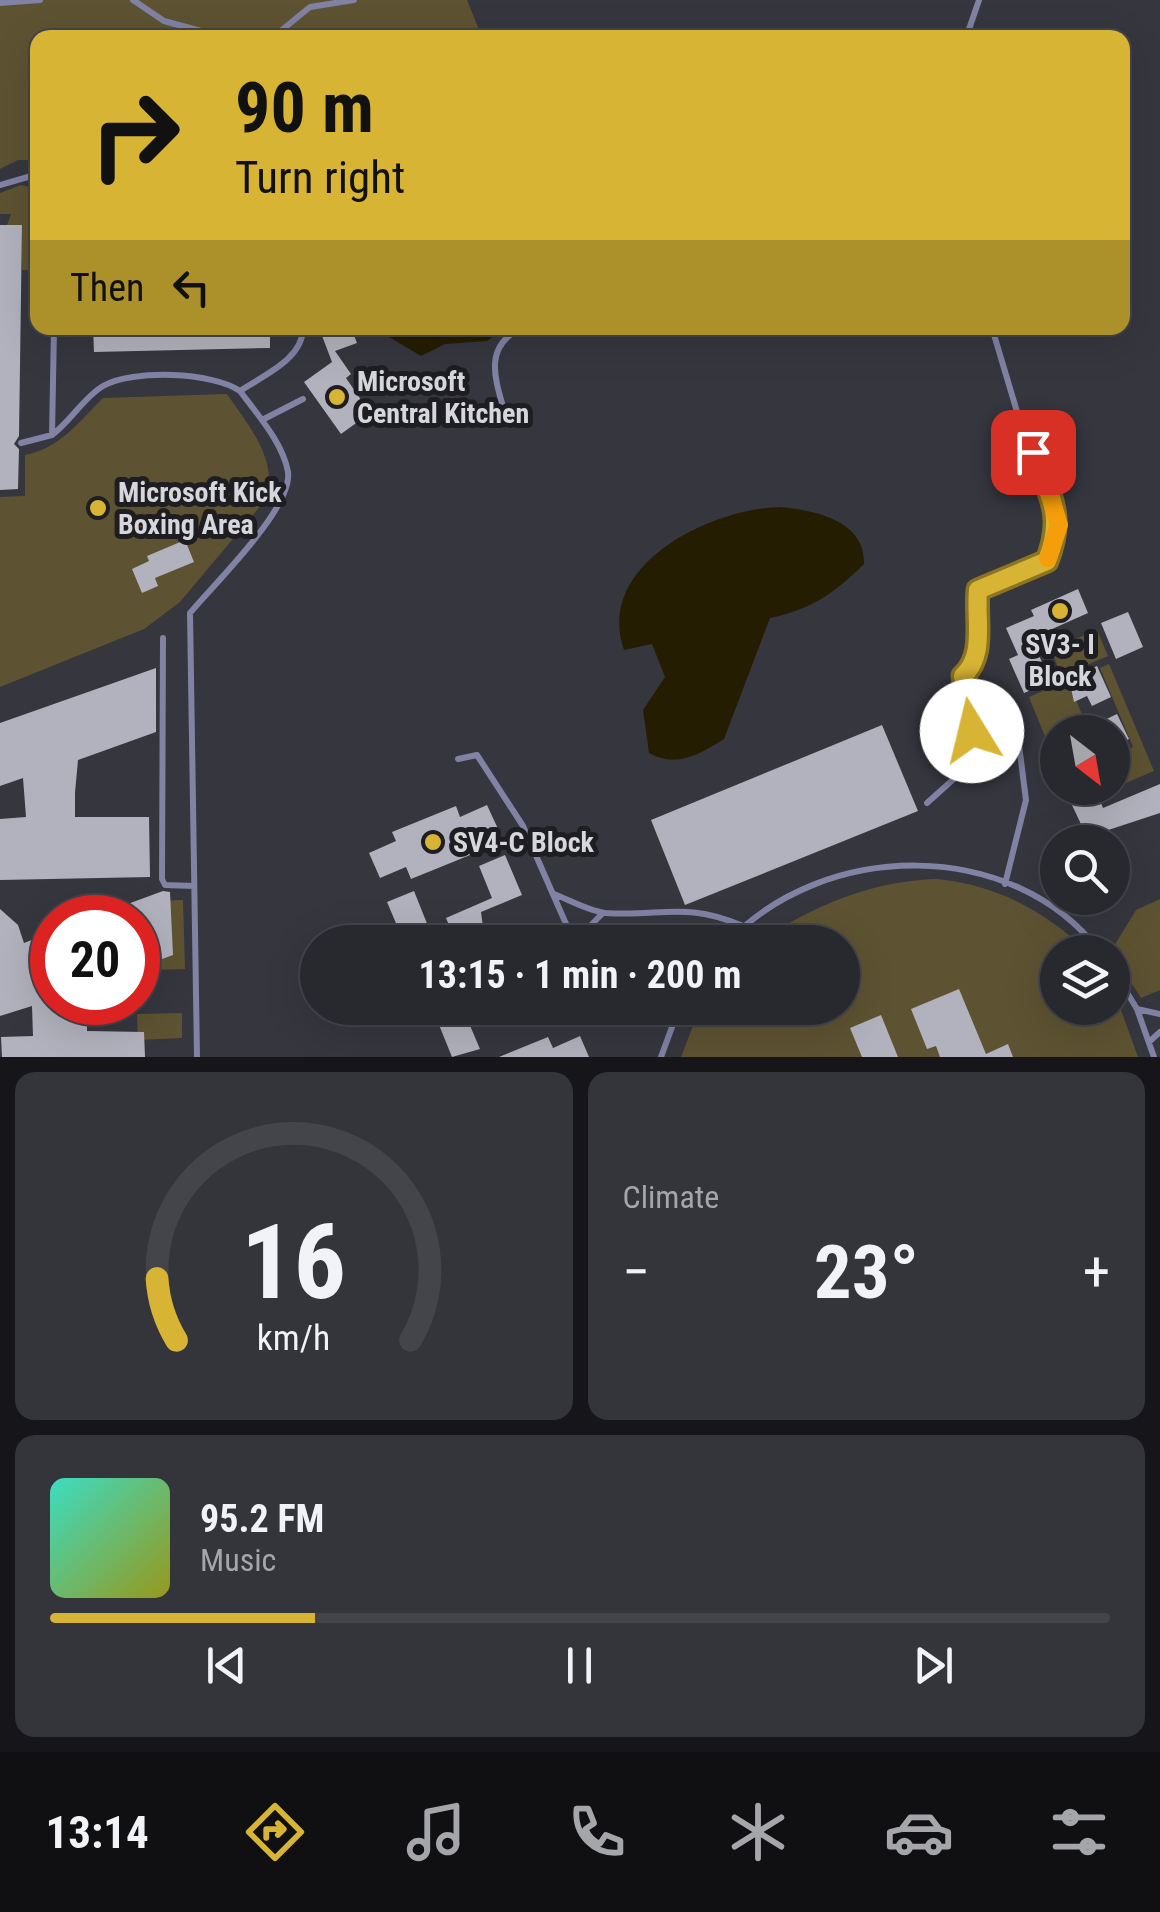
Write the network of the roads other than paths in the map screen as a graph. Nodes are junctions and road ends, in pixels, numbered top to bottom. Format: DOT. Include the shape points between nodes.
graph roads {
  1 [pos="40,0"];
  2 [pos="133,0"];
  3 [pos="354,0"];
  4 [pos="979,0"];
  5 [pos="0,3"];
  6 [pos="182,27"];
  7 [pos="195,30"];
  8 [pos="282,30"];
  9 [pos="969,30"];
  10 [pos="30,176"];
  11 [pos="0,185"];
  12 [pos="54,335"];
  13 [pos="302,335"];
  14 [pos="507,335"];
  15 [pos="994,335"];
  16 [pos="240,391"];
  17 [pos="303,399"];
  18 [pos="262,420"];
  19 [pos="508,425"];
  20 [pos="52,435"];
  21 [pos="21,443"];
  22 [pos="163,638"];
  23 [pos="1004,743"];
  24 [pos="1019,745"];
  25 [pos="458,759"];
  26 [pos="976,759"];
  27 [pos="927,803"];
  28 [pos="1005,884"];
  29 [pos="194,886"];
  30 [pos="552,894"];
  31 [pos="603,913"];
  32 [pos="566,925"];
  33 [pos="591,925"];
  34 [pos="741,925"];
  35 [pos="744,925"];
  36 [pos="1087,935"];
  37 [pos="1130,998"];
  38 [pos="1137,1009"];
  39 [pos="1160,1014"];
  40 [pos="672,1025"];
  41 [pos="1160,1032"];
  42 [pos="1149,1042"];
  43 [pos="198,1057"];
  44 [pos="660,1057"];
  45 [pos="1154,1057"];
  1 -- 5 [label="lane"];
  2 -- 6 [label="lane"];
  3 -- 8 [label="lane" via="310,7"];
  4 -- 9 [label="lane"];
  6 -- 7 [label="lane"];
  10 -- 11 [label="lane"];
  12 -- 20 [label="lane"];
  13 -- 16 [label="lane" via="295,352"];
  14 -- 19 [label="lane" via="494,350"];
  15 -- 26 [label="lane" via="1059,525 1047,561 978,590 979,649 976,664 963,676"];
  16 -- 18 [label="lane"];
  16 -- 20 [label="lane" via="210,376 117,380"];
  17 -- 18 [label="lane"];
  18 -- 29 [label="lane" via="288,473 282,503 190,613"];
  20 -- 21 [label="lane"];
  22 -- 29 [label="lane" via="162,879 165,885"];
  23 -- 24 [label="lane"];
  23 -- 24 [label="lane" via="1012,729 1021,736"];
  23 -- 26 [label="lane"];
  24 -- 28 [label="lane" via="1026,800"];
  25 -- 30 [label="lane" via="477,755 523,826"];
  26 -- 27 [label="lane"];
  28 -- 35 [label="lane" via="932,866 889,865 820,882"];
  28 -- 36 [label="lane" via="1037,897"];
  29 -- 43 [label="lane"];
  30 -- 31 [label="lane"];
  30 -- 32 [label="lane"];
  31 -- 33 [label="lane"];
  31 -- 34 [label="lane" via="685,909"];
  37 -- 38 [label="lane"];
  38 -- 39 [label="lane"];
  38 -- 42 [label="lane"];
  40 -- 44 [label="lane"];
  41 -- 42 [label="lane"];
  42 -- 45 [label="lane"];
}
